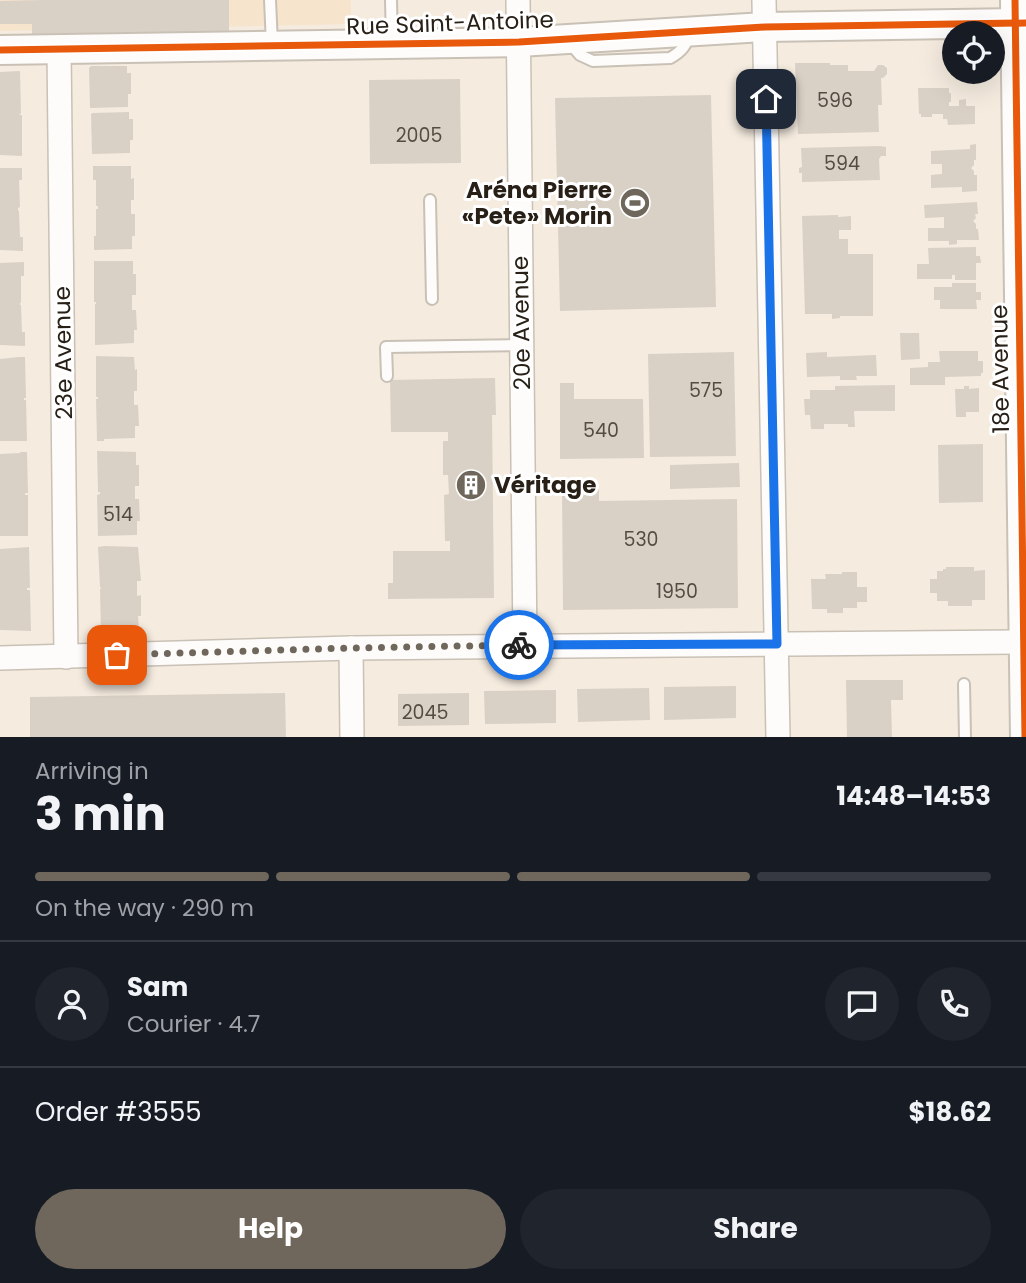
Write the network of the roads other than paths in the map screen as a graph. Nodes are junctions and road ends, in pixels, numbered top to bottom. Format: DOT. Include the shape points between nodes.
graph roads {
  1 [pos="270,0"];
  2 [pos="391,0"];
  3 [pos="518,0"];
  4 [pos="765,14"];
  5 [pos="1019,16"];
  6 [pos="519,42"];
  7 [pos="392,45"];
  8 [pos="272,47"];
  9 [pos="0,50"];
  10 [pos="60,50"];
  11 [pos="430,200"];
  12 [pos="432,299"];
  13 [pos="522,345"];
  14 [pos="387,376"];
  15 [pos="1025,642"];
  16 [pos="777,644"];
  17 [pos="525,645"];
  18 [pos="351,648"];
  19 [pos="66,657"];
  20 [pos="0,658"];
  21 [pos="964,684"];
  22 [pos="352,737"];
  23 [pos="778,737"];
  24 [pos="965,737"];
  25 [pos="1025,737"];
  1 -- 8 [label="lane"];
  2 -- 7 [label="lane"];
  3 -- 6 [label="street, 20e Avenue"];
  4 -- 5 [label="street, Rue Saint-Antoine"];
  4 -- 6 [label="street, Rue Saint-Antoine" via="690,32"];
  4 -- 16 [label="street"];
  5 -- 15 [label="street, 18e Avenue"];
  6 -- 7 [label="street, Rue Saint-Antoine"];
  6 -- 13 [label="street, 20e Avenue"];
  7 -- 8 [label="street, Rue Saint-Antoine"];
  8 -- 10 [label="street, Rue Saint-Antoine"];
  9 -- 10 [label="street, Rue Saint-Antoine"];
  10 -- 19 [label="street, 23e Avenue"];
  11 -- 12 [label="lane"];
  13 -- 14 [label="lane" via="386,347"];
  13 -- 17 [label="street, 20e Avenue"];
  15 -- 16 [label="street"];
  15 -- 25 [label="street, 18e Avenue"];
  16 -- 17 [label="street"];
  16 -- 23 [label="street"];
  17 -- 18 [label="street"];
  18 -- 19 [label="street"];
  18 -- 22 [label="street"];
  19 -- 20 [label="street"];
  21 -- 24 [label="lane"];
}
